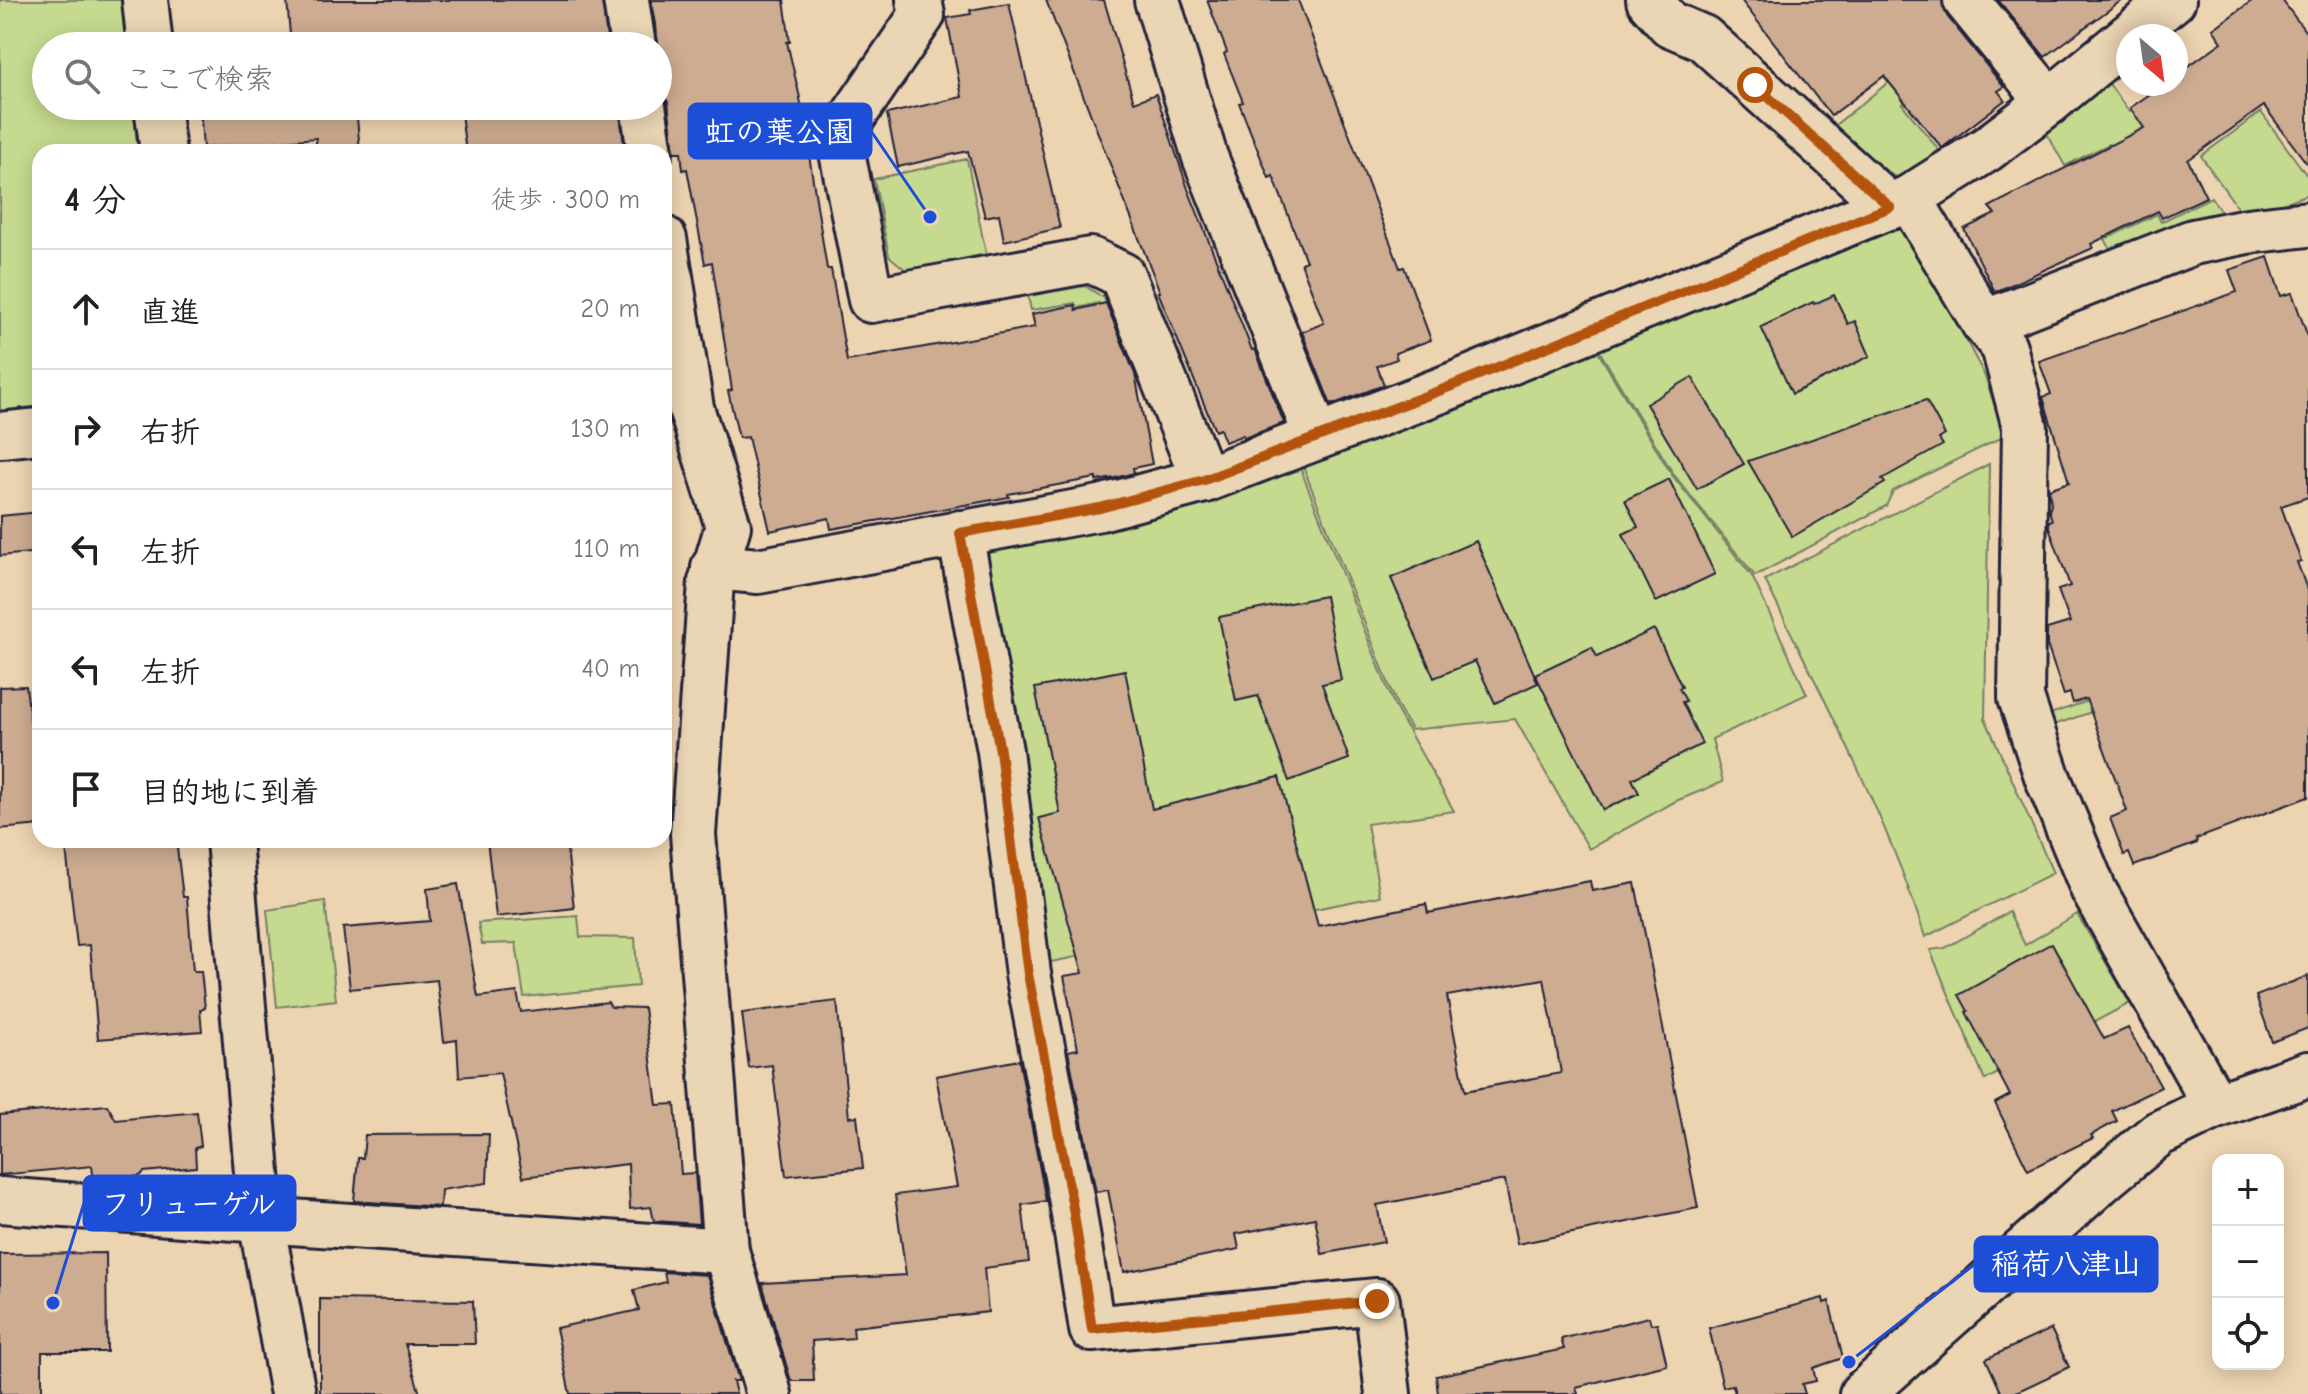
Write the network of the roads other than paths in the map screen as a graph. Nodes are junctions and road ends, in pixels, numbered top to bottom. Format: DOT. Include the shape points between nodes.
graph roads {
  1 [pos="145,0"];
  2 [pos="626,0"];
  3 [pos="919,0"];
  4 [pos="1157,0"];
  5 [pos="1649,0"];
  6 [pos="1966,0"];
  7 [pos="2173,0"];
  8 [pos="2143,24"];
  9 [pos="148,32"];
  10 [pos="631,32"];
  11 [pos="2116,46"];
  12 [pos="2049,102"];
  13 [pos="159,120"];
  14 [pos="645,120"];
  15 [pos="162,144"];
  16 [pos="649,144"];
  17 [pos="1899,202"];
  18 [pos="2305,233"];
  19 [pos="1984,323"];
  20 [pos="672,336"];
  21 [pos="678,408"];
  22 [pos="32,432"];
  23 [pos="0,435"];
  24 [pos="1317,437"];
  25 [pos="1204,480"];
  26 [pos="960,533"];
  27 [pos="714,567"];
  28 [pos="230,848"];
  29 [pos="2308,1074"];
  30 [pos="2216,1106"];
  31 [pos="0,1200"];
  32 [pos="261,1220"];
  33 [pos="726,1251"];
  34 [pos="293,1394"];
  35 [pos="769,1394"];
  36 [pos="1388,1394"];
  37 [pos="1862,1394"];
  1 -- 9 [label="street"];
  2 -- 10 [label="street"];
  3 -- 25 [label="street" via="922,15 839,137 871,300 1091,260 1122,275"];
  4 -- 24 [label="street" via="1205,157"];
  5 -- 17 [label="street" via="1670,24 1703,38"];
  6 -- 12 [label="street"];
  7 -- 8 [label="street"];
  11 -- 12 [label="street"];
  12 -- 17 [label="street" via="1987,149"];
  13 -- 15 [label="street"];
  14 -- 16 [label="street"];
  17 -- 19 [label="street"];
  17 -- 24 [label="street"];
  18 -- 19 [label="street" via="2247,231 2193,242"];
  19 -- 30 [label="street" via="2004,347 2025,427 2021,698 2094,891"];
  20 -- 21 [label="street"];
  21 -- 27 [label="street" via="728,526"];
  22 -- 23 [label="street"];
  24 -- 25 [label="street"];
  25 -- 26 [label="street" via="1100,508"];
  26 -- 27 [label="street" via="758,571"];
  26 -- 36 [label="street" via="1000,751 1028,974 1092,1329 1377,1301"];
  27 -- 33 [label="street" via="693,834"];
  28 -- 32 [label="street"];
  29 -- 30 [label="street"];
  30 -- 37 [label="street" via="2158,1134"];
  31 -- 32 [label="street"];
  32 -- 33 [label="street"];
  32 -- 34 [label="street"];
  33 -- 35 [label="street"];
}
